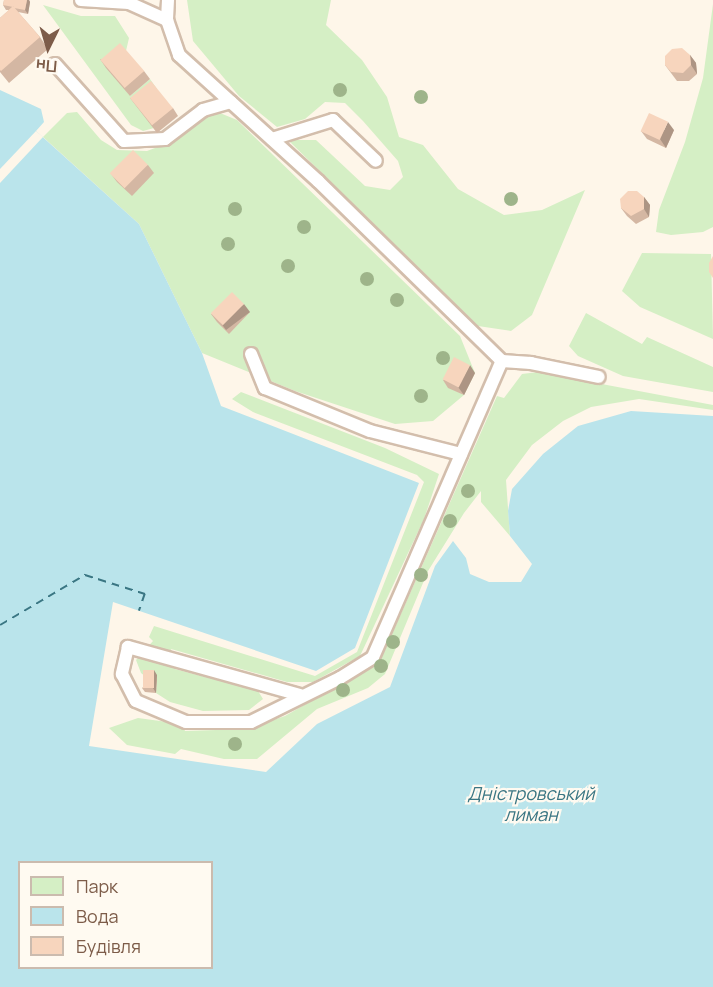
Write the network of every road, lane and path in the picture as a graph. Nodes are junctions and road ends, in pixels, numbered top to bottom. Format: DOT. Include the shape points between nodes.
graph roads {
  1 [pos="81,0"];
  2 [pos="168,0"];
  3 [pos="167,20"];
  4 [pos="55,64"];
  5 [pos="231,102"];
  6 [pos="272,139"];
  7 [pos="376,161"];
  8 [pos="252,354"];
  9 [pos="502,361"];
  10 [pos="599,377"];
  11 [pos="460,454"];
  12 [pos="300,695"];
  1 -- 3 [label="lane" via="129,3"];
  2 -- 3 [label="lane"];
  3 -- 5 [label="lane" via="179,55"];
  4 -- 5 [label="lane" via="123,141 165,139 203,110"];
  5 -- 6 [label="lane"];
  6 -- 7 [label="lane" via="333,120"];
  6 -- 9 [label="lane"];
  8 -- 11 [label="lane" via="265,388 370,431"];
  9 -- 10 [label="lane"];
  9 -- 11 [label="lane"];
  11 -- 12 [label="lane" via="373,657 340,678"];
  12 -- 12 [label="lane" via="251,722 186,722 136,701 122,674 129,647"];
}
